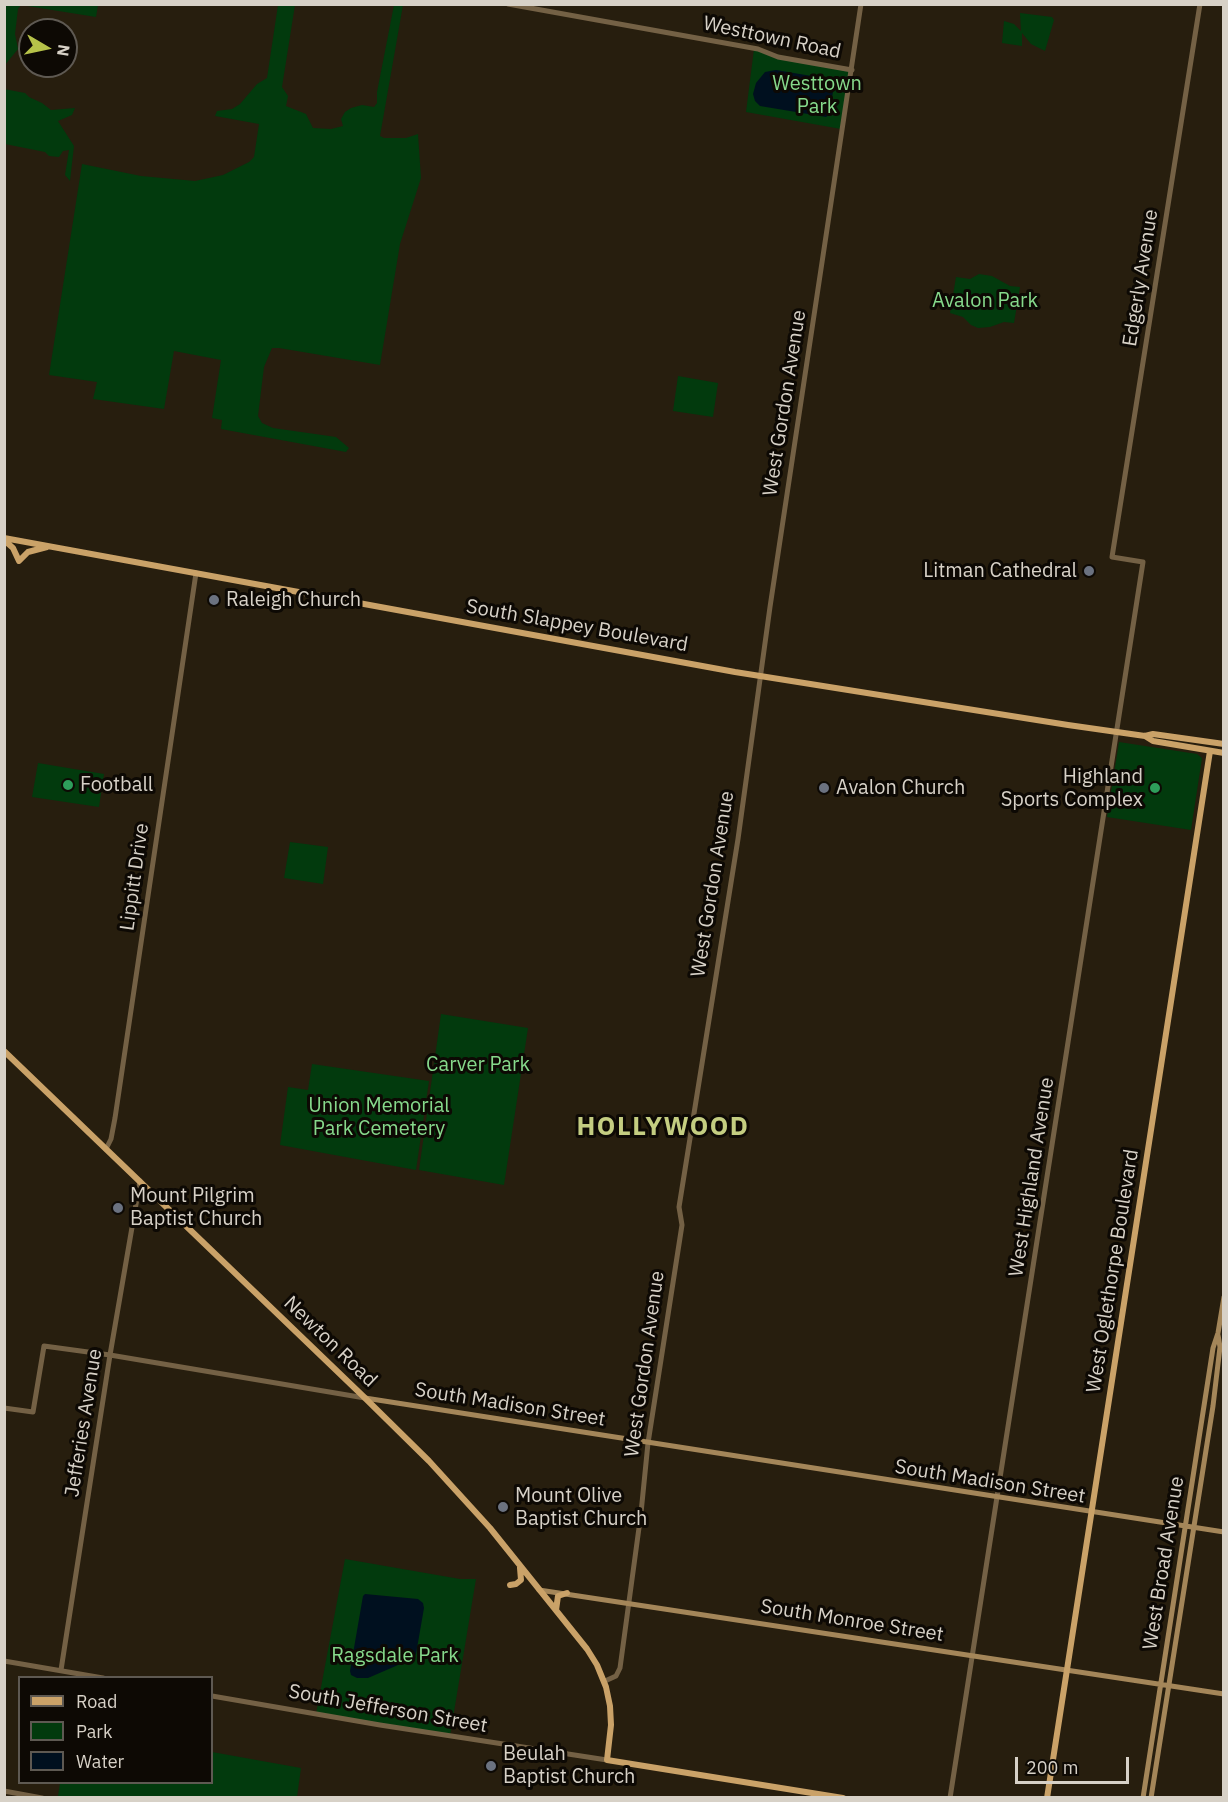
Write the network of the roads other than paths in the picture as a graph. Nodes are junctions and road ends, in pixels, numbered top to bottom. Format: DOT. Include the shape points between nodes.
graph roads {
  1 [pos="508,4"];
  2 [pos="861,4"];
  3 [pos="1200,4"];
  4 [pos="852,70"];
  5 [pos="4,539"];
  6 [pos="50,547"];
  7 [pos="1143,561"];
  8 [pos="196,573"];
  9 [pos="761,676"];
  10 [pos="1116,731"];
  11 [pos="1145,736"];
  12 [pos="1199,741"];
  13 [pos="1222,745"];
  14 [pos="1210,750"];
  15 [pos="1224,753"];
  16 [pos="4,1051"];
  17 [pos="106,1149"];
  18 [pos="140,1181"];
  19 [pos="1224,1297"];
  20 [pos="1218,1334"];
  21 [pos="110,1355"];
  22 [pos="365,1398"];
  23 [pos="4,1408"];
  24 [pos="648,1443"];
  25 [pos="997,1497"];
  26 [pos="1092,1513"];
  27 [pos="1185,1527"];
  28 [pos="1193,1528"];
  29 [pos="1224,1532"];
  30 [pos="519,1564"];
  31 [pos="510,1585"];
  32 [pos="539,1590"];
  33 [pos="567,1593"];
  34 [pos="629,1602"];
  35 [pos="556,1610"];
  36 [pos="972,1655"];
  37 [pos="4,1661"];
  38 [pos="61,1670"];
  39 [pos="1067,1670"];
  40 [pos="97,1676"];
  41 [pos="604,1682"];
  42 [pos="1160,1684"];
  43 [pos="1169,1686"];
  44 [pos="1224,1694"];
  45 [pos="213,1696"];
  46 [pos="607,1760"];
  47 [pos="4,1791"];
  48 [pos="42,1797"];
  49 [pos="843,1797"];
  50 [pos="950,1797"];
  51 [pos="1047,1797"];
  52 [pos="1143,1797"];
  53 [pos="1151,1797"];
  1 -- 4 [label="street, Westtown Road" via="755,48 778,57"];
  2 -- 4 [label="street, West Gordon Avenue"];
  3 -- 7 [label="street, Edgerly Avenue" via="1112,557"];
  4 -- 9 [label="street, West Gordon Avenue"];
  5 -- 6 [label="main road, South Slappey Boulevard"];
  5 -- 6 [label="main road" via="19,561 28,552"];
  6 -- 8 [label="main road, South Slappey Boulevard"];
  7 -- 10 [label="street, West Highland Avenue"];
  8 -- 9 [label="main road, South Slappey Boulevard"];
  8 -- 17 [label="street, Lippitt Drive" via="114,1126"];
  9 -- 10 [label="main road, South Slappey Boulevard"];
  9 -- 24 [label="street, West Gordon Avenue" via="678,1207 682,1225"];
  10 -- 11 [label="main road, South Slappey Boulevard"];
  10 -- 25 [label="street, West Highland Avenue"];
  11 -- 12 [label="main road, South Slappey Boulevard"];
  11 -- 14 [label="main road, South Slappey Boulevard" via="1153,741"];
  12 -- 13 [label="main road, South Slappey Boulevard"];
  12 -- 14 [label="main road"];
  13 -- 14 [label="main road"];
  14 -- 15 [label="main road, South Slappey Boulevard"];
  14 -- 26 [label="main road, West Oglethorpe Boulevard"];
  16 -- 17 [label="main road, Newton Road"];
  17 -- 18 [label="main road, Newton Road"];
  18 -- 21 [label="street, Jefferies Avenue"];
  18 -- 22 [label="main road, Newton Road"];
  19 -- 20 [label="main road, West Broad Avenue"];
  20 -- 27 [label="main road, West Broad Avenue"];
  20 -- 28 [label="main road, West Broad Avenue" via="1218,1364"];
  21 -- 22 [label="street, South Madison Street"];
  21 -- 23 [label="street, South Madison Street" via="44,1346 33,1412"];
  21 -- 38 [label="street, Jefferies Avenue"];
  22 -- 24 [label="main road, South Madison Street"];
  22 -- 30 [label="main road, Newton Road" via="450,1483"];
  24 -- 25 [label="main road, South Madison Street"];
  24 -- 34 [label="street, West Gordon Avenue"];
  25 -- 26 [label="main road, South Madison Street"];
  25 -- 36 [label="street, West Highland Avenue"];
  26 -- 27 [label="main road, South Madison Street"];
  26 -- 39 [label="main road, West Oglethorpe Boulevard"];
  27 -- 28 [label="main road, South Madison Street"];
  27 -- 42 [label="main road, West Broad Avenue"];
  28 -- 29 [label="main road, South Madison Street"];
  28 -- 43 [label="main road, West Broad Avenue"];
  30 -- 31 [label="main road" via="521,1580"];
  30 -- 32 [label="main road, Newton Road"];
  32 -- 33 [label="main road, South Monroe Street"];
  32 -- 35 [label="main road, Newton Road"];
  33 -- 34 [label="main road, South Monroe Street"];
  33 -- 35 [label="main road" via="558,1596"];
  34 -- 36 [label="main road, South Monroe Street"];
  34 -- 41 [label="street, West Gordon Avenue" via="620,1668 616,1676"];
  35 -- 41 [label="main road, Newton Road" via="591,1654"];
  36 -- 39 [label="main road, South Monroe Street"];
  36 -- 50 [label="street, West Highland Avenue"];
  37 -- 38 [label="street"];
  38 -- 40 [label="street"];
  39 -- 42 [label="main road, South Monroe Street"];
  39 -- 51 [label="main road, West Oglethorpe Boulevard"];
  41 -- 46 [label="main road" via="611,1718"];
  42 -- 43 [label="main road, South Monroe Street"];
  42 -- 52 [label="main road, West Broad Avenue"];
  43 -- 44 [label="main road, South Monroe Street"];
  43 -- 53 [label="main road, West Broad Avenue"];
  45 -- 46 [label="street, South Jefferson Street"];
  46 -- 49 [label="main road, South Jefferson Street"];
  47 -- 48 [label="street"];
}
